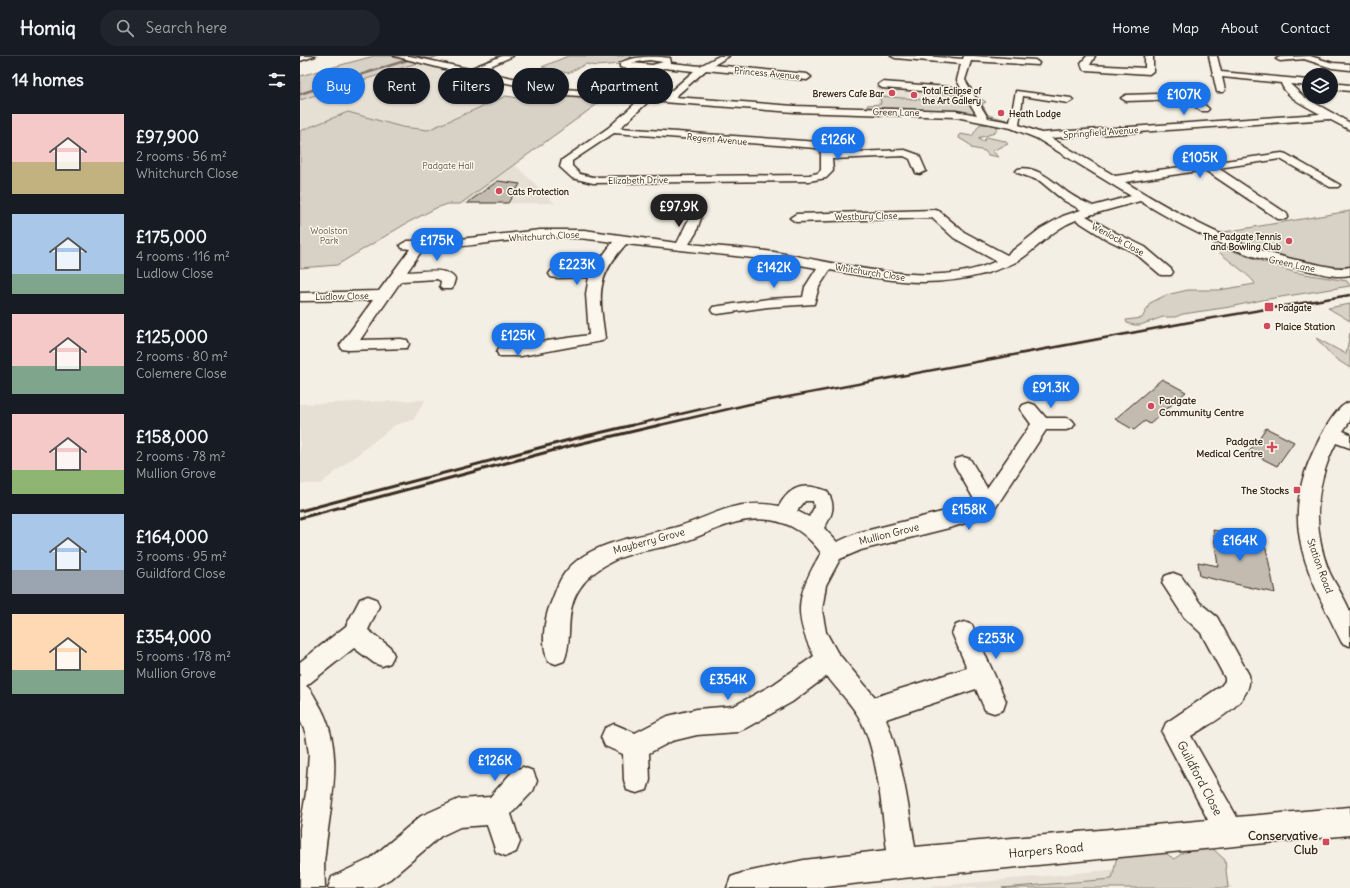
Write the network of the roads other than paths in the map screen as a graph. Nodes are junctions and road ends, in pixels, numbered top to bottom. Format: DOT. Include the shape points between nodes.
graph roads {
  1 [pos="311,56"];
  2 [pos="509,56"];
  3 [pos="725,56"];
  4 [pos="895,56"];
  5 [pos="1091,56"];
  6 [pos="1149,56"];
  7 [pos="1213,56"];
  8 [pos="1302,56"];
  9 [pos="406,58"];
  10 [pos="300,59"];
  11 [pos="967,59"];
  12 [pos="1280,59"];
  13 [pos="1036,60"];
  14 [pos="664,66"];
  15 [pos="1350,67"];
  16 [pos="450,68"];
  17 [pos="478,68"];
  18 [pos="703,68"];
  19 [pos="1035,74"];
  20 [pos="1217,74"];
  21 [pos="807,77"];
  22 [pos="504,79"];
  23 [pos="1148,79"];
  24 [pos="1284,80"];
  25 [pos="1302,82"];
  26 [pos="882,85"];
  27 [pos="1338,87"];
  28 [pos="1350,88"];
  29 [pos="1220,90"];
  30 [pos="967,91"];
  31 [pos="577,92"];
  32 [pos="673,94"];
  33 [pos="1158,97"];
  34 [pos="1126,98"];
  35 [pos="673,100"];
  36 [pos="1068,100"];
  37 [pos="640,104"];
  38 [pos="1204,109"];
  39 [pos="1329,116"];
  40 [pos="984,119"];
  41 [pos="1014,126"];
  42 [pos="1350,127"];
  43 [pos="612,130"];
  44 [pos="1040,136"];
  45 [pos="824,151"];
  46 [pos="1208,167"];
  47 [pos="920,171"];
  48 [pos="1028,175"];
  49 [pos="1114,180"];
  50 [pos="1334,186"];
  51 [pos="1142,197"];
  52 [pos="1091,210"];
  53 [pos="1076,215"];
  54 [pos="1282,216"];
  55 [pos="796,217"];
  56 [pos="679,218"];
  57 [pos="624,238"];
  58 [pos="413,245"];
  59 [pos="680,247"];
  60 [pos="1007,261"];
  61 [pos="826,265"];
  62 [pos="1141,266"];
  63 [pos="1349,272"];
  64 [pos="596,273"];
  65 [pos="556,274"];
  66 [pos="397,277"];
  67 [pos="447,286"];
  68 [pos="384,295"];
  69 [pos="300,297"];
  70 [pos="718,310"];
  71 [pos="401,344"];
  72 [pos="506,351"];
  73 [pos="1350,408"];
  74 [pos="1066,424"];
  75 [pos="1331,434"];
  76 [pos="1350,441"];
  77 [pos="963,464"];
  78 [pos="987,504"];
  79 [pos="784,514"];
  80 [pos="813,528"];
  81 [pos="834,553"];
  82 [pos="1173,583"];
  83 [pos="368,606"];
  84 [pos="964,633"];
  85 [pos="354,634"];
  86 [pos="1350,635"];
  87 [pos="556,653"];
  88 [pos="382,655"];
  89 [pos="829,660"];
  90 [pos="983,675"];
  91 [pos="300,677"];
  92 [pos="300,696"];
  93 [pos="994,701"];
  94 [pos="870,711"];
  95 [pos="637,780"];
  96 [pos="523,781"];
  97 [pos="496,810"];
  98 [pos="1350,821"];
  99 [pos="1230,833"];
  100 [pos="506,842"];
  101 [pos="305,857"];
  102 [pos="903,863"];
  103 [pos="310,888"];
  104 [pos="343,888"];
  105 [pos="742,888"];
  1 -- 10 [label="street"];
  2 -- 17 [label="street"];
  3 -- 18 [label="street"];
  4 -- 11 [label="street"];
  5 -- 23 [label="street" via="1085,63 1086,67"];
  6 -- 23 [label="street"];
  7 -- 20 [label="street"];
  8 -- 12 [label="street"];
  8 -- 15 [label="street" via="1332,65"];
  9 -- 16 [label="street, Green Lane"];
  11 -- 13 [label="street"];
  11 -- 30 [label="street" via="961,80"];
  13 -- 19 [label="street"];
  14 -- 18 [label="street, Princess Avenue"];
  18 -- 21 [label="street, Princess Avenue"];
  18 -- 32 [label="street"];
  20 -- 24 [label="street"];
  20 -- 29 [label="street"];
  22 -- 31 [label="street, Green Lane"];
  23 -- 33 [label="street"];
  24 -- 25 [label="street"];
  24 -- 39 [label="street" via="1287,88"];
  26 -- 30 [label="street" via="915,84"];
  27 -- 28 [label="street"];
  30 -- 40 [label="street"];
  33 -- 34 [label="street"];
  33 -- 38 [label="street" via="1188,96"];
  35 -- 40 [label="street, Green Lane" via="794,109 944,113"];
  36 -- 41 [label="street" via="1019,93"];
  37 -- 43 [label="street, Elizabeth Drive"];
  39 -- 42 [label="street"];
  39 -- 44 [label="street, Springfield Avenue"];
  40 -- 41 [label="street, Green Lane"];
  41 -- 44 [label="street, Green Lane"];
  43 -- 45 [label="street, Regent Avenue"];
  43 -- 45 [label="street, Elizabeth Drive" via="568,160 566,166 576,176 593,180 809,178 822,176 827,171"];
  44 -- 49 [label="street, Green Lane"];
  45 -- 47 [label="street, Regent Avenue" via="905,153 915,157"];
  46 -- 49 [label="street"];
  46 -- 50 [label="street" via="1282,156"];
  46 -- 54 [label="street"];
  48 -- 52 [label="street" via="1049,182 1067,197"];
  49 -- 51 [label="street, Green Lane"];
  51 -- 52 [label="street, Whitchurch Close"];
  51 -- 63 [label="street, Green Lane" via="1196,228 1248,252 1285,264"];
  52 -- 53 [label="street, Whitchurch Close"];
  53 -- 60 [label="street, Whitchurch Close" via="1045,232"];
  53 -- 62 [label="street, Wenlock Close" via="1140,250 1162,268"];
  55 -- 60 [label="street, Westbury Close" via="933,209 959,235"];
  56 -- 59 [label="street" via="696,213 690,233"];
  57 -- 58 [label="street, Whitchurch Close" via="559,234 524,235 456,244"];
  57 -- 59 [label="street, Whitchurch Close"];
  57 -- 64 [label="street"];
  58 -- 66 [label="street, Ludlow Close"];
  59 -- 61 [label="street, Whitchurch Close" via="772,256"];
  60 -- 61 [label="street, Whitchurch Close" via="966,274 925,279 890,277"];
  61 -- 70 [label="street" via="812,287 809,307 768,303"];
  64 -- 65 [label="street"];
  64 -- 72 [label="street" via="592,298 597,344"];
  66 -- 67 [label="street" via="439,276 448,279"];
  66 -- 68 [label="street, Ludlow Close"];
  68 -- 69 [label="street, Ludlow Close"];
  68 -- 71 [label="street, Ludlow Close" via="340,345"];
  73 -- 75 [label="street, Station Road"];
  74 -- 78 [label="street, Mullion Grove" via="1035,416"];
  75 -- 76 [label="street"];
  75 -- 86 [label="street, Station Road" via="1314,468 1308,493 1308,531 1310,544 1325,584"];
  77 -- 78 [label="street"];
  78 -- 81 [label="street, Mullion Grove" via="953,520 857,542"];
  79 -- 80 [label="street, Mayberry Grove"];
  79 -- 80 [label="street" via="799,494 814,493 820,496 825,507"];
  79 -- 87 [label="street, Mayberry Grove" via="746,511 680,535 610,551 592,561 571,582 557,618"];
  80 -- 81 [label="street, Mayberry Grove"];
  81 -- 89 [label="street" via="815,583 811,610 815,634"];
  82 -- 99 [label="street, Guildford Close" via="1192,610 1209,625 1237,675 1236,688 1230,695 1175,732"];
  83 -- 85 [label="street"];
  84 -- 90 [label="street"];
  85 -- 88 [label="street"];
  85 -- 91 [label="street"];
  89 -- 94 [label="street"];
  89 -- 95 [label="street" via="783,694 737,719 697,722 625,742"];
  90 -- 93 [label="street"];
  90 -- 94 [label="street"];
  92 -- 101 [label="street" via="311,711 320,738 322,783"];
  94 -- 102 [label="street" via="890,776"];
  96 -- 97 [label="street"];
  97 -- 100 [label="street"];
  97 -- 104 [label="street" via="459,813 431,826 380,869"];
  98 -- 99 [label="street, Harpers Road"];
  99 -- 102 [label="street, Harpers Road"];
  101 -- 103 [label="street"];
  102 -- 105 [label="street, Harpers Road" via="804,875"];
}
